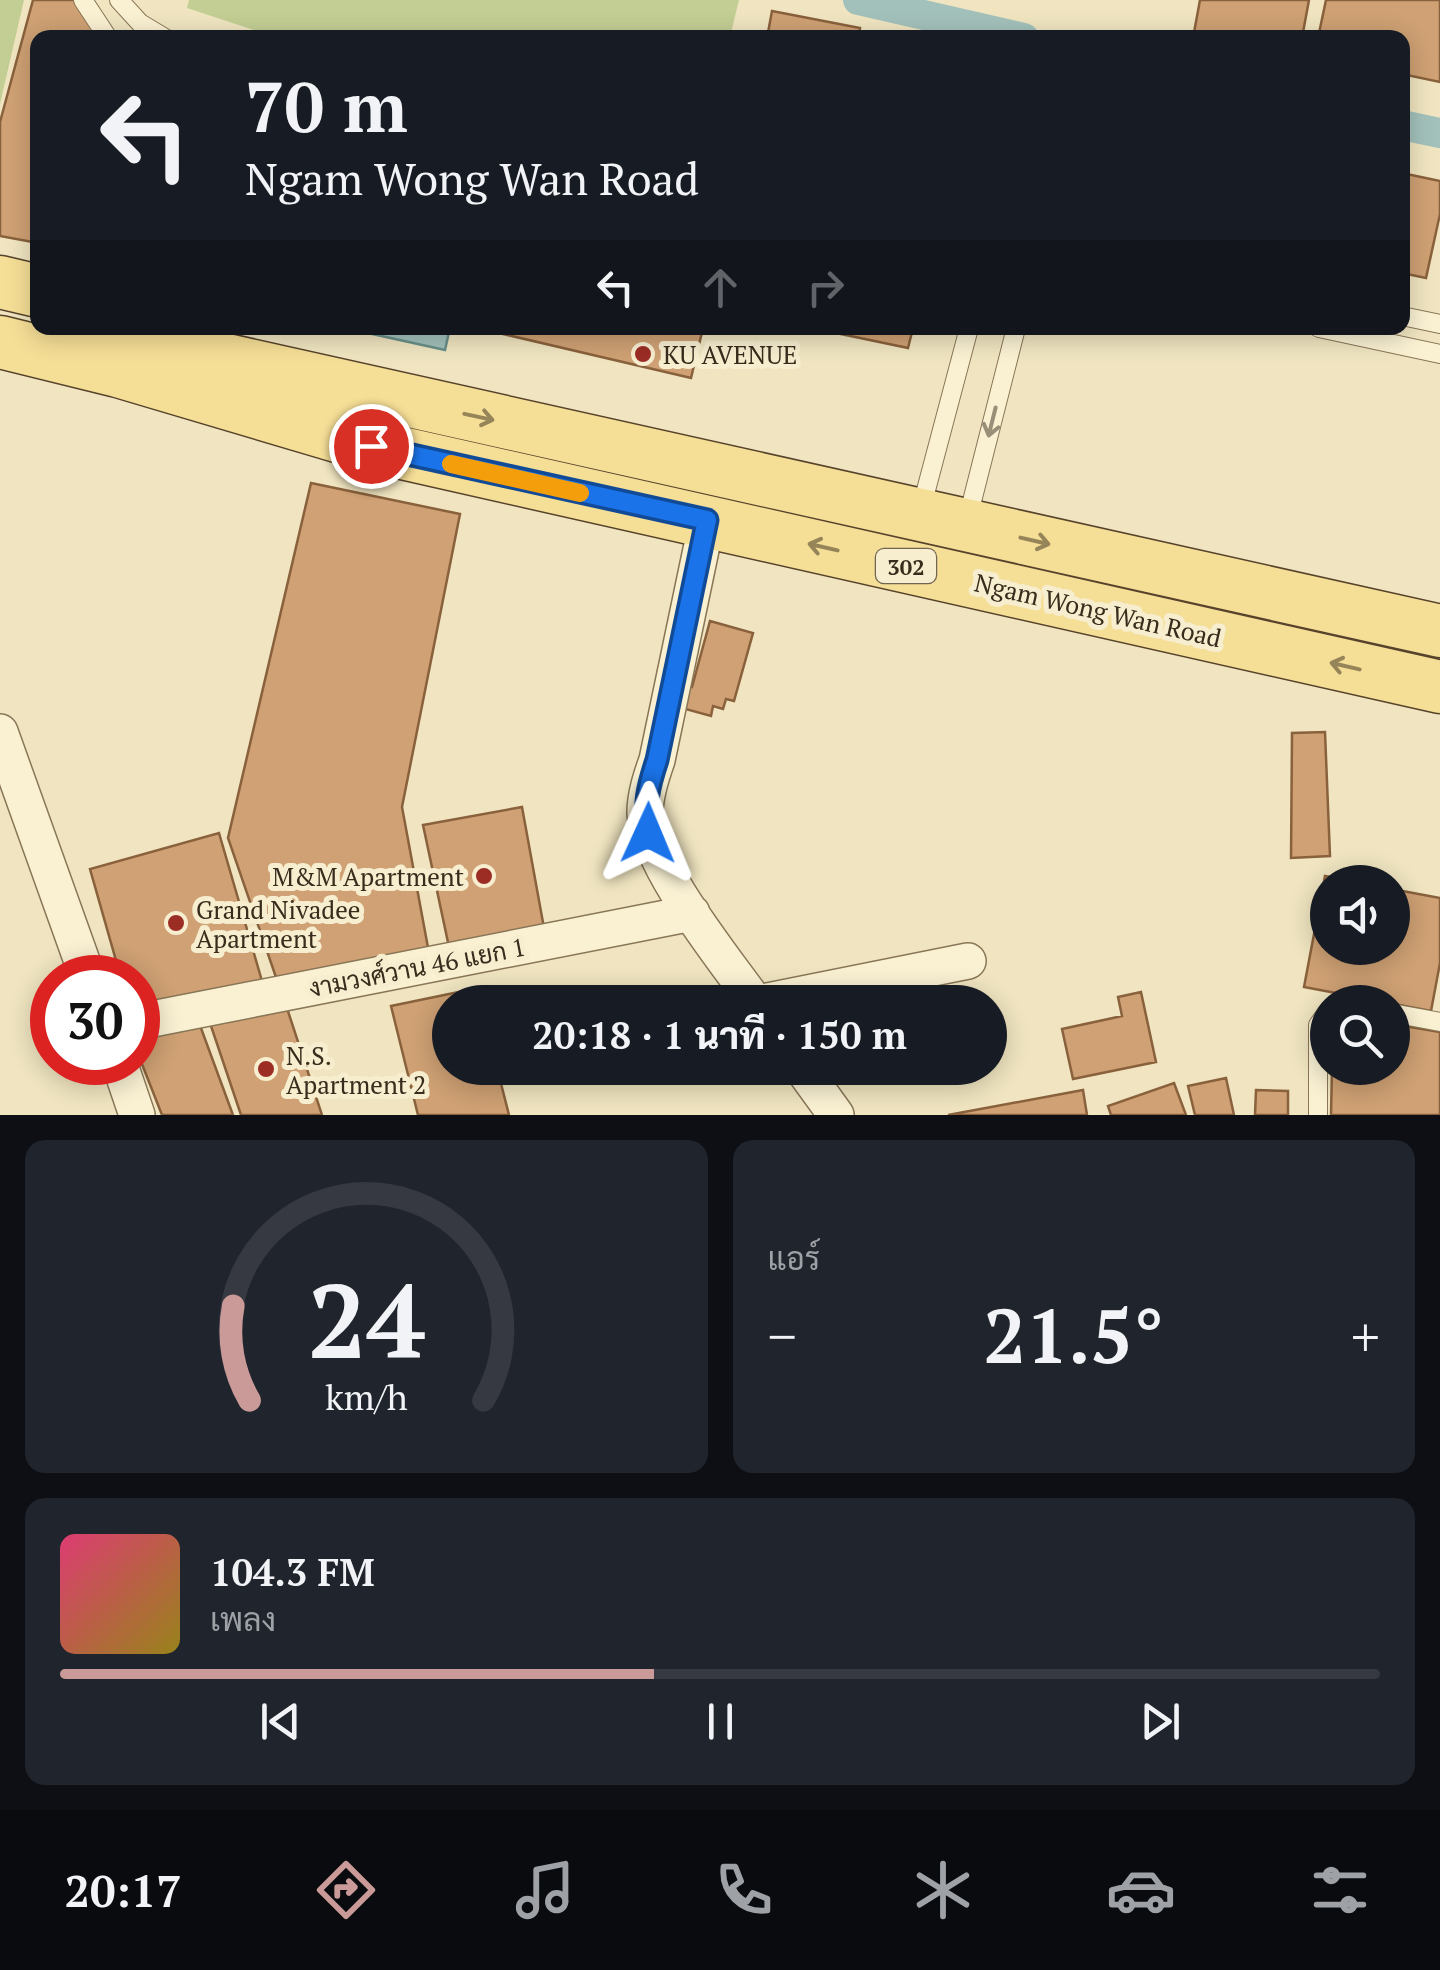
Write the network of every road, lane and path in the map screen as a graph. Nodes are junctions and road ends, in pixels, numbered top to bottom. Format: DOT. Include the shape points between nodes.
graph roads {
  1 [pos="84,0"];
  2 [pos="118,0"];
  3 [pos="103,30"];
  4 [pos="152,30"];
  5 [pos="0,282"];
  6 [pos="30,289"];
  7 [pos="0,309"];
  8 [pos="30,316"];
  9 [pos="1410,318"];
  10 [pos="1440,324"];
  11 [pos="112,335"];
  12 [pos="197,335"];
  13 [pos="966,335"];
  14 [pos="1015,335"];
  15 [pos="1352,335"];
  16 [pos="0,342"];
  17 [pos="1440,354"];
  18 [pos="0,377"];
  19 [pos="384,396"];
  20 [pos="371,446"];
  21 [pos="707,520"];
  22 [pos="942,520"];
  23 [pos="1440,630"];
  24 [pos="1440,688"];
  25 [pos="0,732"];
  26 [pos="692,913"];
  27 [pos="80,955"];
  28 [pos="968,961"];
  29 [pos="746,985"];
  30 [pos="846,985"];
  31 [pos="1410,1016"];
  32 [pos="160,1017"];
  33 [pos="1440,1022"];
  34 [pos="127,1085"];
  35 [pos="814,1085"];
  36 [pos="1318,1085"];
  37 [pos="138,1115"];
  38 [pos="836,1115"];
  39 [pos="1318,1115"];
  1 -- 3 [label="lane"];
  2 -- 4 [label="lane"];
  5 -- 6 [label="main road"];
  7 -- 8 [label="main road"];
  9 -- 10 [label="lane"];
  11 -- 19 [label="main road, 302"];
  12 -- 19 [label="main road"];
  13 -- 22 [label="lane"];
  14 -- 22 [label="lane, one-way"];
  15 -- 17 [label="lane"];
  16 -- 20 [label="main road, Ngam Wong Wan Road / 302"];
  18 -- 20 [label="main road"];
  19 -- 22 [label="main road, 302, one-way"];
  20 -- 21 [label="main road, Ngam Wong Wan Road / 302"];
  24 -- 21 [label="main road, Ngam Wong Wan Road / 302, one-way"];
  21 -- 26 [label="street" via="646,813 657,854"];
  22 -- 23 [label="main road, 302, one-way"];
  25 -- 27 [label="street"];
  26 -- 29 [label="street"];
  26 -- 32 [label="street, งามวงศ์วาน 46 แยก 1"];
  28 -- 30 [label="street"];
  31 -- 33 [label="lane"];
  34 -- 37 [label="street"];
  35 -- 38 [label="street"];
  36 -- 39 [label="lane"];
}
